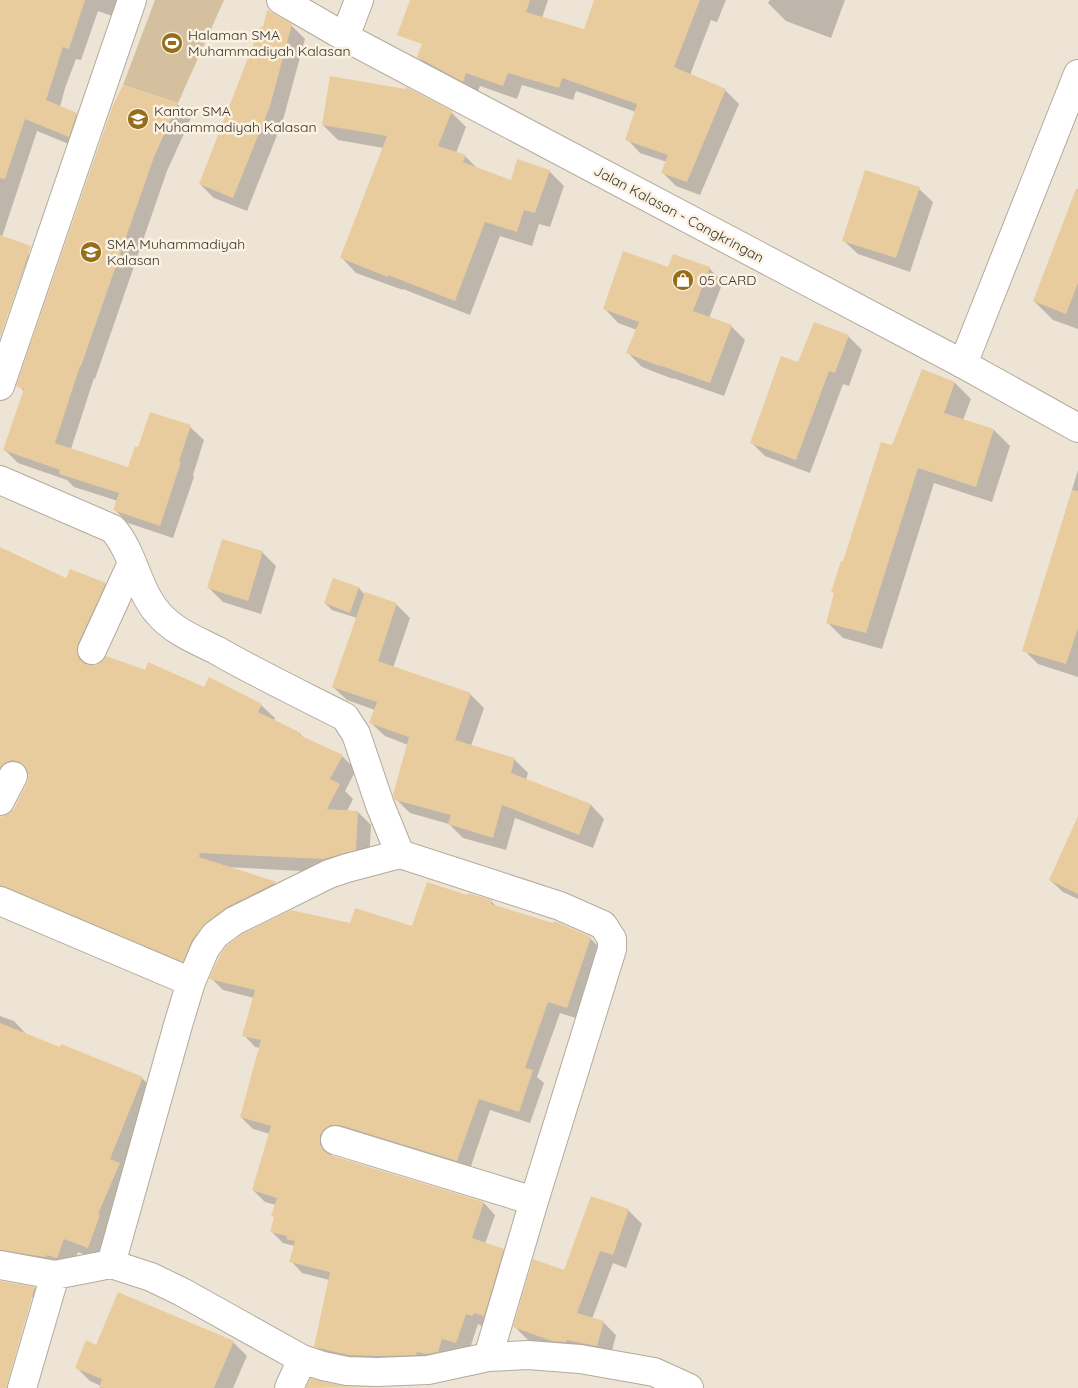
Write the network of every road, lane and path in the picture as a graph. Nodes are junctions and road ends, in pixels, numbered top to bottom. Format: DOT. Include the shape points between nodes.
graph roads {
  1 [pos="132,0"];
  2 [pos="281,0"];
  3 [pos="359,0"];
  4 [pos="345,37"];
  5 [pos="1078,74"];
  6 [pos="963,364"];
  7 [pos="0,386"];
  8 [pos="1078,428"];
  9 [pos="0,480"];
  10 [pos="132,563"];
  11 [pos="92,650"];
  12 [pos="13,776"];
  13 [pos="0,801"];
  14 [pos="400,854"];
  15 [pos="0,901"];
  16 [pos="191,982"];
  17 [pos="335,1140"];
  18 [pos="534,1201"];
  19 [pos="111,1264"];
  20 [pos="0,1265"];
  21 [pos="56,1275"];
  22 [pos="488,1357"];
  23 [pos="302,1359"];
  24 [pos="22,1388"];
  25 [pos="289,1388"];
  26 [pos="689,1388"];
  1 -- 7 [label="street"];
  2 -- 4 [label="street, Jalan Kalasan - Cangkringan"];
  3 -- 4 [label="street"];
  4 -- 6 [label="street, Jalan Kalasan - Cangkringan"];
  5 -- 6 [label="street"];
  6 -- 8 [label="street, Jalan Kalasan - Cangkringan"];
  9 -- 10 [label="street" via="113,529"];
  10 -- 11 [label="street"];
  10 -- 14 [label="street" via="158,613 173,627 345,717 356,734"];
  12 -- 13 [label="street"];
  14 -- 16 [label="street" via="329,874 234,921 215,935 205,949"];
  14 -- 18 [label="street" via="560,906 603,925 612,940 612,949"];
  15 -- 16 [label="street"];
  16 -- 19 [label="street"];
  17 -- 18 [label="street"];
  18 -- 22 [label="street"];
  19 -- 21 [label="street"];
  19 -- 23 [label="street" via="182,1292"];
  20 -- 21 [label="street"];
  21 -- 24 [label="street"];
  22 -- 23 [label="street" via="428,1370 377,1372 347,1371"];
  22 -- 26 [label="street" via="528,1355 580,1359 654,1372"];
  23 -- 25 [label="street"];
}
